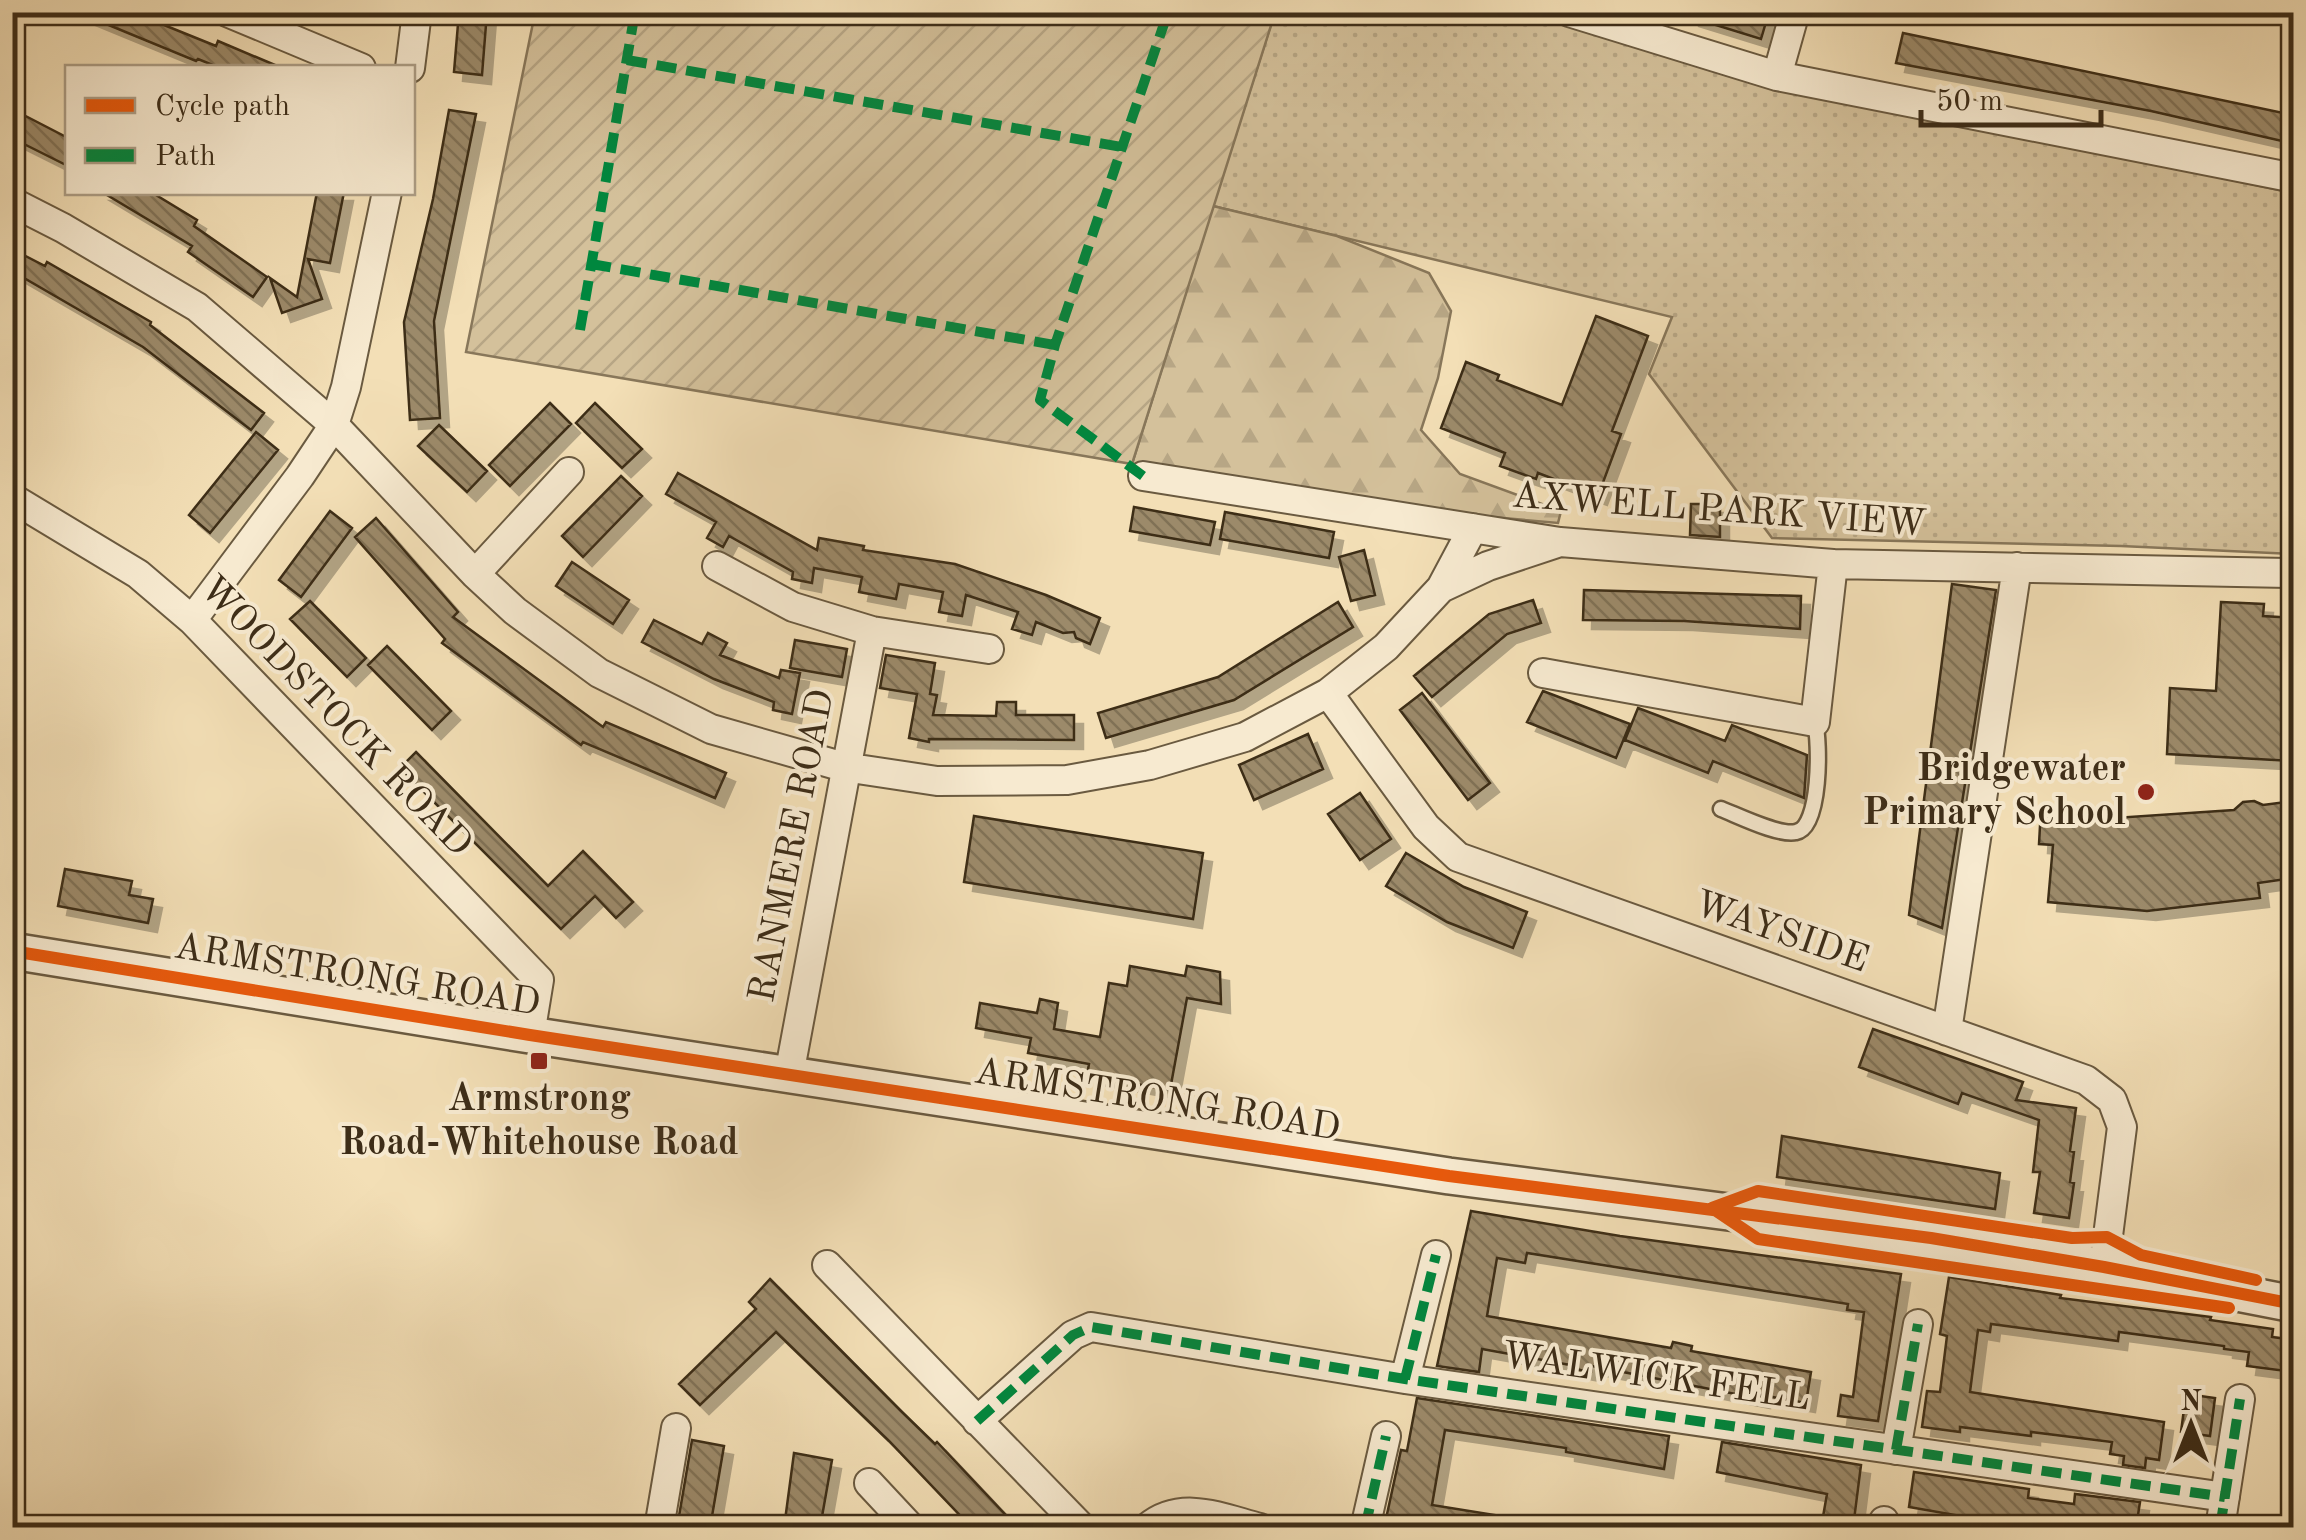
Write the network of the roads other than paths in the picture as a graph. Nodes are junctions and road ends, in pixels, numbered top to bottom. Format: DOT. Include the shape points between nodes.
graph roads {
  1 [pos="228,12"];
  2 [pos="417,12"];
  3 [pos="1569,12"];
  4 [pos="1795,12"];
  5 [pos="354,65"];
  6 [pos="410,65"];
  7 [pos="1777,76"];
  8 [pos="2294,178"];
  9 [pos="385,195"];
  10 [pos="12,202"];
  11 [pos="334,425"];
  12 [pos="570,472"];
  13 [pos="1144,476"];
  14 [pos="12,498"];
  15 [pos="1472,528"];
  16 [pos="1560,542"];
  17 [pos="1832,564"];
  18 [pos="717,566"];
  19 [pos="2018,567"];
  20 [pos="2294,573"];
  21 [pos="475,574"];
  22 [pos="1441,588"];
  23 [pos="192,620"];
  24 [pos="872,631"];
  25 [pos="989,648"];
  26 [pos="1543,673"];
  27 [pos="1328,693"];
  28 [pos="1815,722"];
  29 [pos="844,766"];
  30 [pos="1722,809"];
  31 [pos="12,951"];
  32 [pos="1947,1031"];
  33 [pos="530,1035"];
  34 [pos="789,1075"];
  35 [pos="1436,1254"];
  36 [pos="827,1264"];
  37 [pos="2104,1267"];
  38 [pos="2294,1304"];
  39 [pos="1918,1324"];
  40 [pos="1400,1378"];
  41 [pos="2240,1399"];
  42 [pos="977,1421"];
  43 [pos="676,1428"];
  44 [pos="1386,1436"];
  45 [pos="1896,1450"];
  46 [pos="869,1483"];
  47 [pos="2224,1496"];
  48 [pos="905,1526"];
  49 [pos="659,1528"];
  50 [pos="1082,1528"];
  51 [pos="1147,1528"];
  52 [pos="1260,1528"];
  53 [pos="1365,1528"];
  54 [pos="2220,1528"];
  1 -- 5 [label="street"];
  2 -- 6 [label="street"];
  3 -- 7 [label="street"];
  4 -- 7 [label="street"];
  7 -- 8 [label="street"];
  9 -- 11 [label="street"];
  10 -- 11 [label="street" via="197,308"];
  11 -- 21 [label="street"];
  11 -- 23 [label="street"];
  12 -- 21 [label="street"];
  13 -- 15 [label="street, AXWELL PARK VIEW"];
  14 -- 23 [label="street, WOODSTOCK ROAD" via="138,574"];
  15 -- 16 [label="street, AXWELL PARK VIEW"];
  15 -- 22 [label="street"];
  16 -- 17 [label="street, AXWELL PARK VIEW"];
  16 -- 22 [label="street"];
  17 -- 19 [label="street, AXWELL PARK VIEW"];
  17 -- 28 [label="street"];
  18 -- 24 [label="street" via="793,607"];
  19 -- 20 [label="street, AXWELL PARK VIEW"];
  19 -- 32 [label="street"];
  21 -- 29 [label="street" via="598,674 711,729"];
  22 -- 27 [label="street" via="1386,647"];
  23 -- 33 [label="street, WOODSTOCK ROAD" via="539,980"];
  24 -- 25 [label="street"];
  24 -- 29 [label="street, RANMERE ROAD"];
  26 -- 28 [label="street"];
  27 -- 29 [label="street" via="1244,737 1067,780 936,781"];
  27 -- 32 [label="street, WAYSIDE" via="1426,827 1458,857"];
  28 -- 30 [label="lane" via="1820,755 1804,829 1779,830"];
  29 -- 34 [label="street, RANMERE ROAD"];
  31 -- 33 [label="street, ARMSTRONG ROAD"];
  32 -- 37 [label="street, WAYSIDE" via="2086,1080 2112,1100 2122,1127"];
  33 -- 34 [label="street, ARMSTRONG ROAD"];
  34 -- 37 [label="street, ARMSTRONG ROAD"];
  35 -- 40 [label="street"];
  36 -- 42 [label="street"];
  37 -- 38 [label="street, ARMSTRONG ROAD"];
  39 -- 45 [label="street"];
  40 -- 42 [label="street, WALWICK FELL" via="1090,1327 1072,1335"];
  40 -- 45 [label="street, WALWICK FELL"];
  41 -- 47 [label="street"];
  42 -- 50 [label="street"];
  43 -- 49 [label="street"];
  44 -- 53 [label="street"];
  45 -- 47 [label="street, WALWICK FELL"];
  46 -- 48 [label="street"];
  47 -- 54 [label="street"];
  51 -- 52 [label="street" via="1158,1518 1193,1511"];
}
